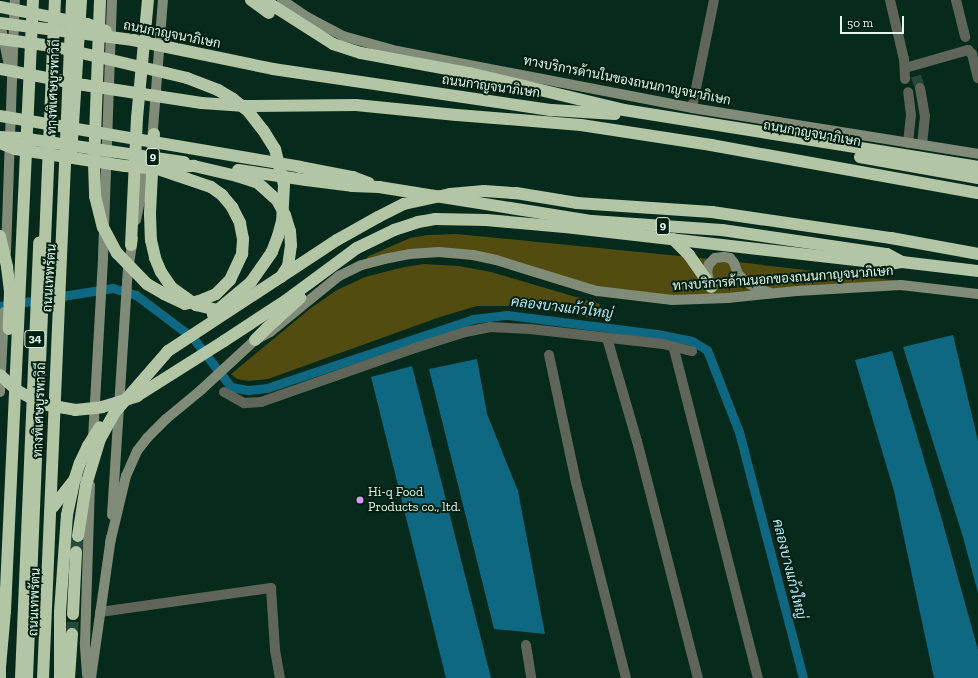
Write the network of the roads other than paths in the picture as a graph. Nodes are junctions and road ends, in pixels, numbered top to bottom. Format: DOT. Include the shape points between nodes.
graph roads {
  1 [pos="15,0"];
  2 [pos="33,0"];
  3 [pos="50,0"];
  4 [pos="55,0"];
  5 [pos="72,0"];
  6 [pos="81,0"];
  7 [pos="100,0"];
  8 [pos="112,0"];
  9 [pos="148,0"];
  10 [pos="162,0"];
  11 [pos="251,0"];
  12 [pos="264,0"];
  13 [pos="282,0"];
  14 [pos="714,0"];
  15 [pos="890,0"];
  16 [pos="956,0"];
  17 [pos="0,7"];
  18 [pos="0,23"];
  19 [pos="965,37"];
  20 [pos="0,39"];
  21 [pos="133,40"];
  22 [pos="909,68"];
  23 [pos="0,69"];
  24 [pos="11,76"];
  25 [pos="978,78"];
  26 [pos="905,79"];
  27 [pos="920,88"];
  28 [pos="908,92"];
  29 [pos="692,108"];
  30 [pos="626,114"];
  31 [pos="0,116"];
  32 [pos="154,134"];
  33 [pos="0,137"];
  34 [pos="908,143"];
  35 [pos="0,144"];
  36 [pos="922,144"];
  37 [pos="978,154"];
  38 [pos="978,167"];
  39 [pos="157,169"];
  40 [pos="978,178"];
  41 [pos="379,187"];
  42 [pos="978,193"];
  43 [pos="0,236"];
  44 [pos="673,239"];
  45 [pos="131,245"];
  46 [pos="357,248"];
  47 [pos="978,254"];
  48 [pos="902,262"];
  49 [pos="978,270"];
  50 [pos="711,286"];
  51 [pos="775,293"];
  52 [pos="978,294"];
  53 [pos="728,298"];
  54 [pos="607,338"];
  55 [pos="255,340"];
  56 [pos="675,347"];
  57 [pos="168,351"];
  58 [pos="692,352"];
  59 [pos="549,355"];
  60 [pos="0,375"];
  61 [pos="0,392"];
  62 [pos="224,392"];
  63 [pos="115,412"];
  64 [pos="92,458"];
  65 [pos="53,507"];
  66 [pos="78,536"];
  67 [pos="110,543"];
  68 [pos="0,552"];
  69 [pos="76,552"];
  70 [pos="100,612"];
  71 [pos="73,614"];
  72 [pos="72,634"];
  73 [pos="526,645"];
  74 [pos="0,662"];
  75 [pos="0,667"];
  76 [pos="0,678"];
  77 [pos="21,678"];
  78 [pos="27,678"];
  79 [pos="45,678"];
  80 [pos="60,678"];
  81 [pos="69,678"];
  82 [pos="87,678"];
  83 [pos="91,678"];
  84 [pos="280,678"];
  85 [pos="532,678"];
  86 [pos="626,678"];
  87 [pos="698,678"];
  88 [pos="758,678"];
  1 -- 24 [label="main road"];
  2 -- 75 [label="highway, bridge" via="5,611"];
  3 -- 77 [label="highway, ถนนเทพรัตน / 34"];
  4 -- 78 [label="highway, ทางพิเศษบูรพาวิถี, bridge"];
  5 -- 79 [label="highway, ทางพิเศษบูรพาวิถี, bridge"];
  6 -- 65 [label="highway, ถนนเทพรัตน / 34" via="62,302"];
  7 -- 39 [label="highway, bridge" via="94,164 95,196 103,227 117,253 147,284 186,304 199,301 216,294 230,280 242,254 240,223 232,207 211,187"];
  8 -- 64 [label="main road" via="103,257"];
  9 -- 45 [label="highway" via="137,118"];
  10 -- 32 [label="main road"];
  11 -- 30 [label="highway" via="297,31 330,47"];
  12 -- 38 [label="highway" via="333,44 361,53 469,73 624,110"];
  13 -- 29 [label="main road, ทางบริการด้านในของถนนกาญจนาภิเษก" via="342,36 397,51"];
  14 -- 29 [label="street"];
  15 -- 22 [label="street"];
  16 -- 19 [label="street"];
  17 -- 21 [label="highway, bridge" via="87,24"];
  18 -- 21 [label="highway, ถนนกาญจนาภิเษก, bridge"];
  18 -- 24 [label="main road"];
  20 -- 57 [label="highway, bridge" via="52,46 187,78 233,99 248,111 275,149 282,170 284,198 282,221 272,252 251,282"];
  21 -- 30 [label="highway, ถนนกาญจนาภิเษก, bridge" via="273,69 552,110"];
  22 -- 25 [label="street" via="968,50 972,54"];
  22 -- 26 [label="street"];
  23 -- 42 [label="highway, bridge" via="202,103 245,106 356,106 581,125 711,145"];
  24 -- 61 [label="main road"];
  27 -- 36 [label="street" via="925,116"];
  28 -- 34 [label="street" via="912,115"];
  29 -- 34 [label="main road, ทางบริการด้านในของถนนกาญจนาภิเษก"];
  30 -- 40 [label="highway, ถนนกาญจนาภิเษก"];
  31 -- 41 [label="highway, bridge" via="300,167 353,177"];
  32 -- 39 [label="highway, bridge" via="150,188 151,240 155,258 171,287 196,306 224,311 243,308 259,301 275,287 288,266 291,245 290,231 277,200 258,183 237,176 194,166"];
  32 -- 45 [label="main road"];
  33 -- 41 [label="highway, 9, bridge" via="306,180"];
  34 -- 36 [label="main road, ทางบริการด้านในของถนนกาญจนาภิเษก"];
  35 -- 39 [label="highway, bridge" via="15,149"];
  36 -- 37 [label="main road, ทางบริการด้านในของถนนกาญจนาภิเษก"];
  41 -- 48 [label="highway, 9" via="592,221 722,230 887,254"];
  43 -- 68 [label="highway, bridge" via="8,267 10,316"];
  44 -- 46 [label="highway" via="565,227 456,219 418,222 394,230"];
  44 -- 48 [label="highway" via="889,264"];
  44 -- 50 [label="highway" via="689,255"];
  45 -- 67 [label="main road"];
  46 -- 55 [label="highway"];
  46 -- 60 [label="highway, bridge" via="285,301 137,396 102,407 75,410 42,404 18,391"];
  47 -- 57 [label="highway, bridge" via="891,238 712,212 577,203 516,193 484,191 450,194 404,204 337,240"];
  48 -- 49 [label="highway, 9"];
  50 -- 51 [label="main road" via="707,272 709,264 715,258 724,256 730,258 738,274 746,282 760,290"];
  50 -- 53 [label="main road"];
  51 -- 52 [label="main road, ทางบริการด้านนอกของถนนกาญจนาภิเษก" via="901,285"];
  51 -- 53 [label="main road, ทางบริการด้านนอกของถนนกาญจนาภิเษก"];
  53 -- 55 [label="main road, ทางบริการด้านนอกของถนนกาญจนาภิเษก" via="672,300 634,296 590,289 473,255 439,252 410,254 362,265 338,276 270,332"];
  54 -- 56 [label="street"];
  54 -- 62 [label="street" via="530,328 490,327 415,348 261,402 244,403"];
  54 -- 87 [label="street" via="637,442"];
  55 -- 67 [label="main road, ทางบริการด้านนอกของถนนกาญจนาภิเษก" via="166,419 137,451 126,476"];
  56 -- 58 [label="street"];
  56 -- 88 [label="street"];
  57 -- 63 [label="highway, bridge"];
  59 -- 86 [label="street" via="576,482"];
  63 -- 66 [label="highway, bridge" via="100,439 92,462"];
  63 -- 80 [label="highway, bridge" via="98,430 88,446 70,498 65,532 60,612"];
  64 -- 65 [label="highway"];
  64 -- 82 [label="main road"];
  65 -- 79 [label="highway, ถนนเทพรัตน / 34"];
  67 -- 70 [label="main road"];
  69 -- 71 [label="highway"];
  70 -- 83 [label="main road"];
  70 -- 84 [label="street" via="172,604 272,588 275,650"];
  72 -- 81 [label="highway"];
  73 -- 85 [label="street"];
  74 -- 75 [label="highway, bridge"];
  75 -- 76 [label="highway"];
}
